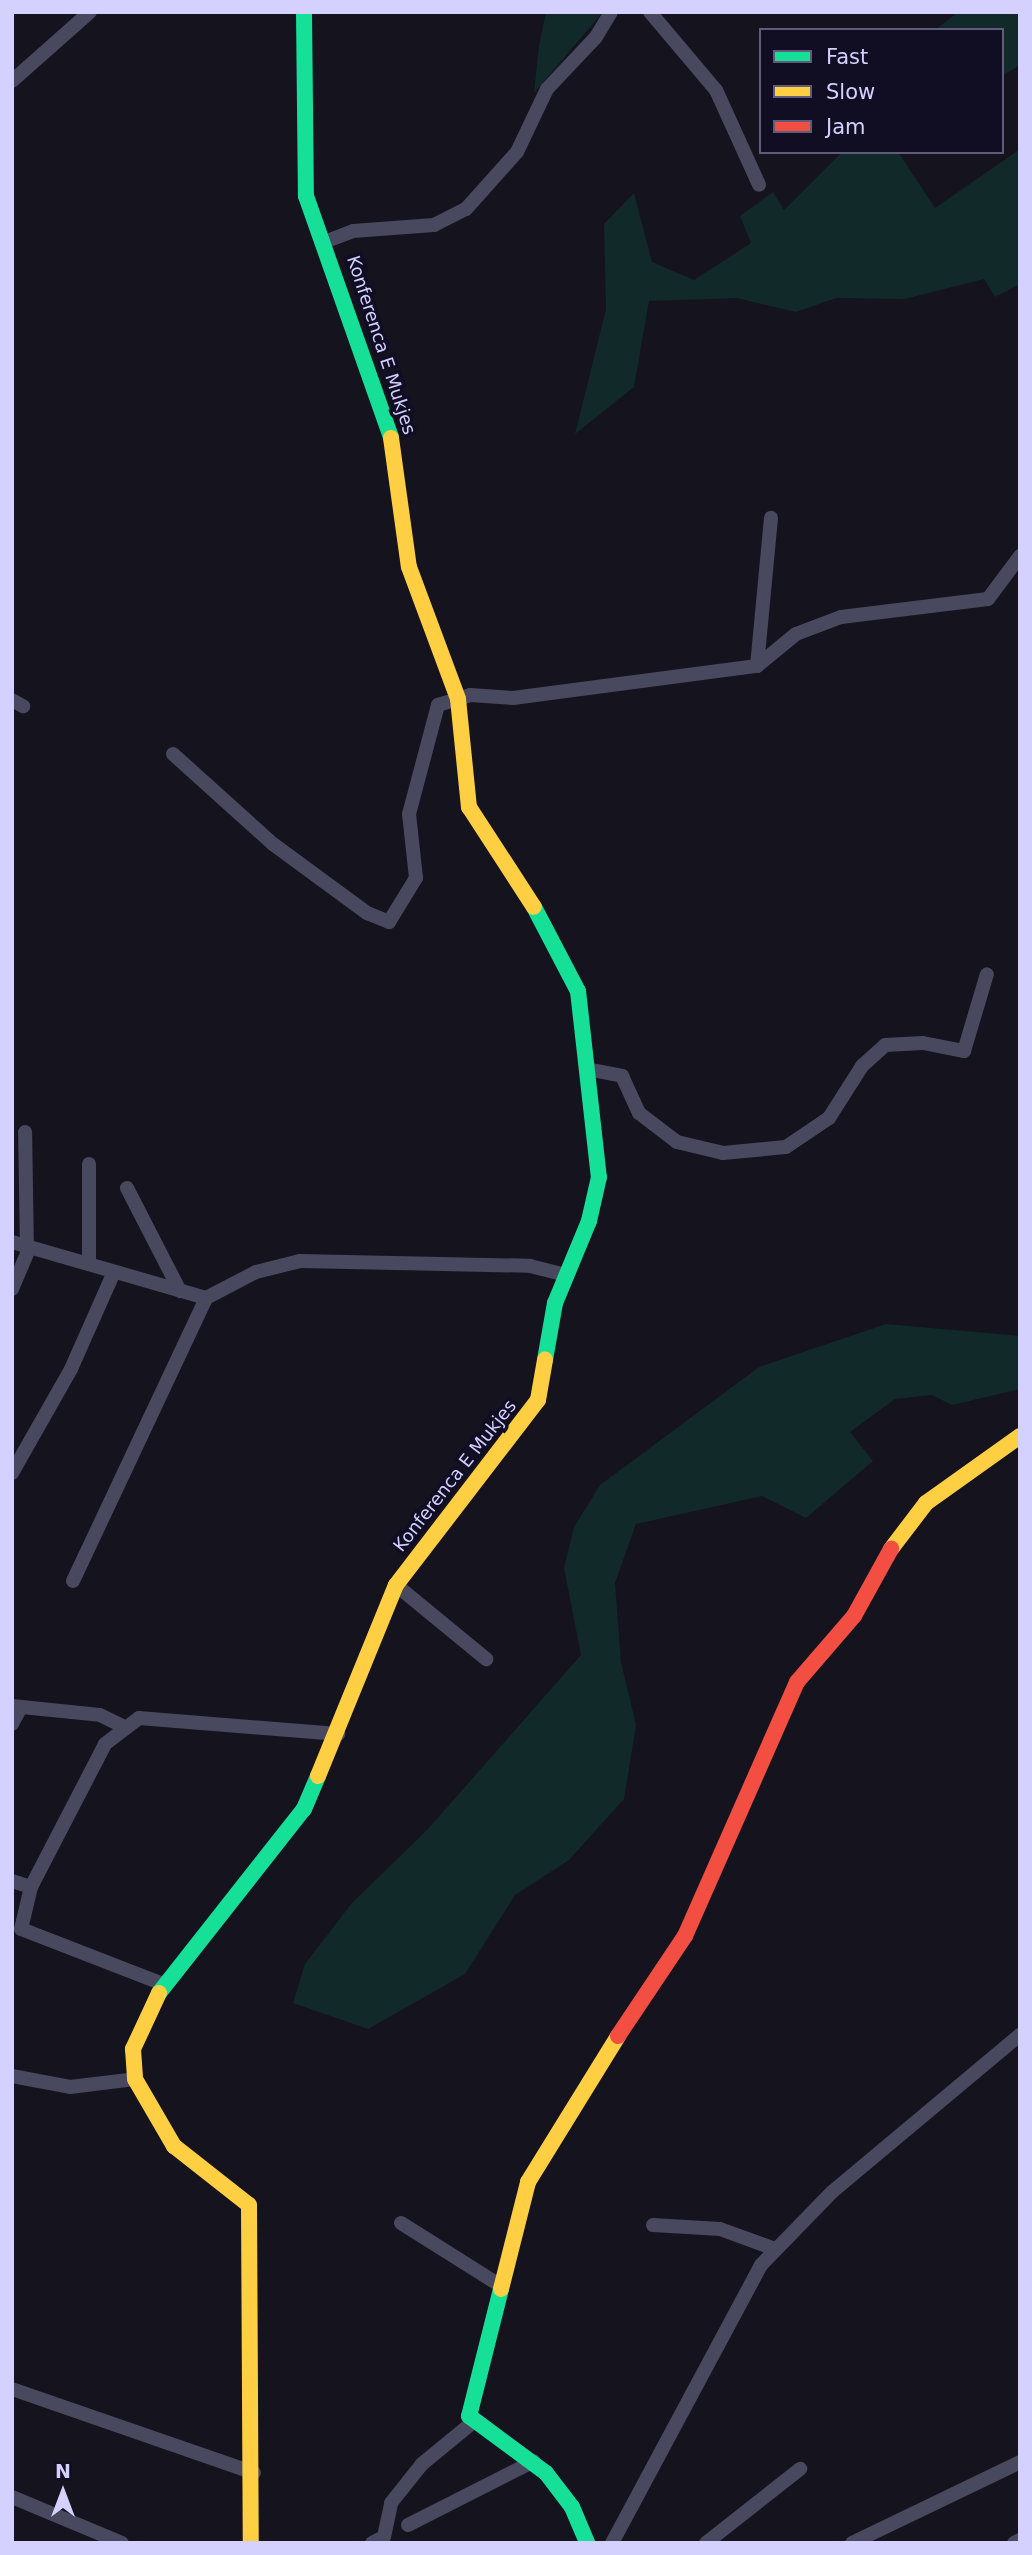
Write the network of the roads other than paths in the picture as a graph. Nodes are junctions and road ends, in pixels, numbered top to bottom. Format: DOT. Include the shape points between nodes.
graph roads {
  1 [pos="90,12"];
  2 [pos="304,12"];
  3 [pos="611,12"];
  4 [pos="650,12"];
  5 [pos="12,81"];
  6 [pos="759,185"];
  7 [pos="327,241"];
  8 [pos="771,518"];
  9 [pos="1020,556"];
  10 [pos="757,666"];
  11 [pos="458,699"];
  12 [pos="173,754"];
  13 [pos="987,974"];
  14 [pos="587,1069"];
  15 [pos="25,1132"];
  16 [pos="89,1164"];
  17 [pos="127,1188"];
  18 [pos="12,1242"];
  19 [pos="27,1247"];
  20 [pos="89,1264"];
  21 [pos="114,1272"];
  22 [pos="565,1275"];
  23 [pos="12,1289"];
  24 [pos="180,1291"];
  25 [pos="206,1298"];
  26 [pos="1020,1436"];
  27 [pos="12,1473"];
  28 [pos="73,1581"];
  29 [pos="396,1586"];
  30 [pos="486,1659"];
  31 [pos="17,1707"];
  32 [pos="12,1724"];
  33 [pos="123,1726"];
  34 [pos="338,1734"];
  35 [pos="12,1881"];
  36 [pos="31,1888"];
  37 [pos="163,1984"];
  38 [pos="1020,2035"];
  39 [pos="12,2076"];
  40 [pos="135,2079"];
  41 [pos="401,2223"];
  42 [pos="653,2225"];
  43 [pos="775,2249"];
  44 [pos="501,2286"];
  45 [pos="12,2389"];
  46 [pos="472,2423"];
  47 [pos="534,2461"];
  48 [pos="1020,2462"];
  49 [pos="800,2469"];
  50 [pos="254,2473"];
  51 [pos="12,2497"];
  52 [pos="408,2525"];
  53 [pos="1020,2540"];
  54 [pos="121,2543"];
  55 [pos="251,2543"];
  56 [pos="372,2543"];
  57 [pos="587,2543"];
  58 [pos="612,2543"];
  59 [pos="706,2543"];
  60 [pos="852,2543"];
  61 [pos="1014,2543"];
  1 -- 5 [label="street"];
  2 -- 7 [label="street, Konferenca E Mukjes" via="305,191"];
  3 -- 7 [label="street, Konferenca E Mukjes" via="596,37 547,89 517,152 466,209 434,225 354,231"];
  4 -- 6 [label="street" via="716,90"];
  7 -- 11 [label="street, Konferenca E Mukjes" via="390,430 412,576"];
  8 -- 10 [label="street"];
  9 -- 10 [label="street" via="988,599 841,617 796,634"];
  10 -- 11 [label="street"];
  11 -- 12 [label="street" via="438,705 420,756 409,814 416,878 389,922 367,913 273,844"];
  11 -- 14 [label="street, Konferenca E Mukjes" via="469,807 572,973"];
  13 -- 14 [label="street" via="964,1051 923,1043 885,1045 862,1066 830,1118 786,1147 723,1153 677,1142 639,1113 622,1076"];
  14 -- 22 [label="street, Konferenca E Mukjes" via="599,1177 589,1221"];
  15 -- 19 [label="street"];
  16 -- 20 [label="street"];
  17 -- 24 [label="street"];
  18 -- 19 [label="street"];
  19 -- 20 [label="street"];
  19 -- 23 [label="street"];
  20 -- 21 [label="street"];
  21 -- 24 [label="street"];
  21 -- 27 [label="street" via="71,1369"];
  22 -- 25 [label="street" via="530,1266 300,1261 256,1272"];
  22 -- 29 [label="street, Konferenca E Mukjes" via="538,1400"];
  24 -- 25 [label="street"];
  25 -- 28 [label="street"];
  26 -- 44 [label="street" via="926,1503 870,1578 854,1616 797,1682 685,1936 534,2169"];
  29 -- 30 [label="street"];
  29 -- 34 [label="street, Konferenca E Mukjes"];
  31 -- 32 [label="street"];
  31 -- 33 [label="street" via="100,1715"];
  33 -- 34 [label="street" via="138,1718"];
  33 -- 36 [label="street" via="105,1744"];
  34 -- 37 [label="street, Konferenca E Mukjes" via="297,1821"];
  35 -- 36 [label="street"];
  36 -- 37 [label="street" via="20,1922 26,1934"];
  37 -- 40 [label="street, Konferenca E Mukjes" via="135,2039"];
  38 -- 43 [label="street" via="832,2192"];
  39 -- 40 [label="street" via="78,2087"];
  40 -- 50 [label="street" via="184,2159 235,2189 249,2205 245,2347"];
  41 -- 44 [label="street"];
  42 -- 43 [label="street" via="720,2229 759,2238"];
  43 -- 58 [label="street" via="738,2302"];
  44 -- 46 [label="street" via="468,2412"];
  45 -- 50 [label="street"];
  46 -- 47 [label="street"];
  46 -- 56 [label="street" via="422,2464 391,2503 384,2537"];
  47 -- 52 [label="street"];
  47 -- 57 [label="street" via="572,2507"];
  48 -- 60 [label="street"];
  49 -- 59 [label="street"];
  50 -- 55 [label="street"];
  51 -- 54 [label="street"];
  53 -- 61 [label="street"];
}
